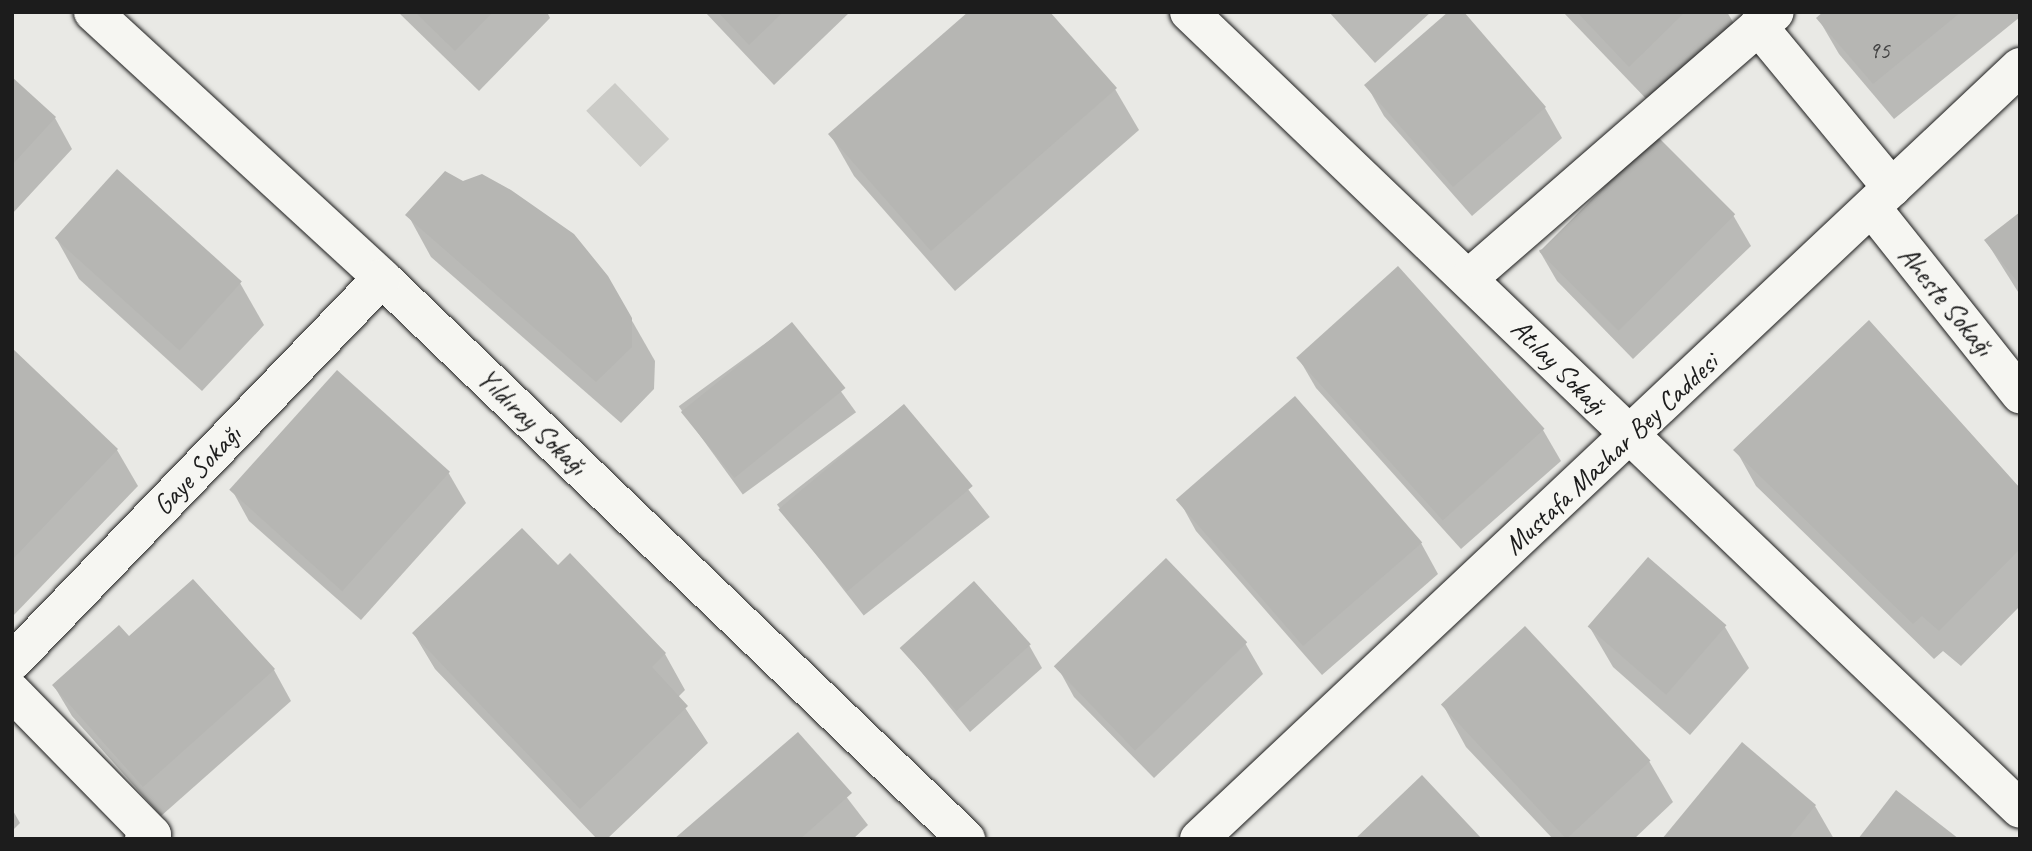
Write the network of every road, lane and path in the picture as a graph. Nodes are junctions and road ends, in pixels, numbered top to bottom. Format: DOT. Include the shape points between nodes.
graph roads {
  1 [pos="93,12"];
  2 [pos="1189,12"];
  3 [pos="1767,19"];
  4 [pos="2020,67"];
  5 [pos="1882,198"];
  6 [pos="382,278"];
  7 [pos="1468,278"];
  8 [pos="2020,394"];
  9 [pos="1629,437"];
  10 [pos="12,662"];
  11 [pos="12,692"];
  12 [pos="2020,808"];
  13 [pos="144,839"];
  14 [pos="966,839"];
  15 [pos="1199,839"];
  1 -- 6 [label="street, Yıldıray Sokağı"];
  2 -- 7 [label="street, Atılay Sokağı"];
  3 -- 5 [label="street, Aheste Sokağı"];
  3 -- 7 [label="street"];
  4 -- 5 [label="street, Mustafa Mazhar Bey Caddesi"];
  5 -- 8 [label="street, Aheste Sokağı"];
  5 -- 9 [label="street, Mustafa Mazhar Bey Caddesi"];
  6 -- 10 [label="street, Gaye Sokağı"];
  6 -- 14 [label="street, Yıldıray Sokağı"];
  7 -- 9 [label="street, Atılay Sokağı"];
  9 -- 12 [label="street, Atılay Sokağı"];
  9 -- 15 [label="street, Mustafa Mazhar Bey Caddesi"];
  11 -- 13 [label="street" via="152,835"];
}
